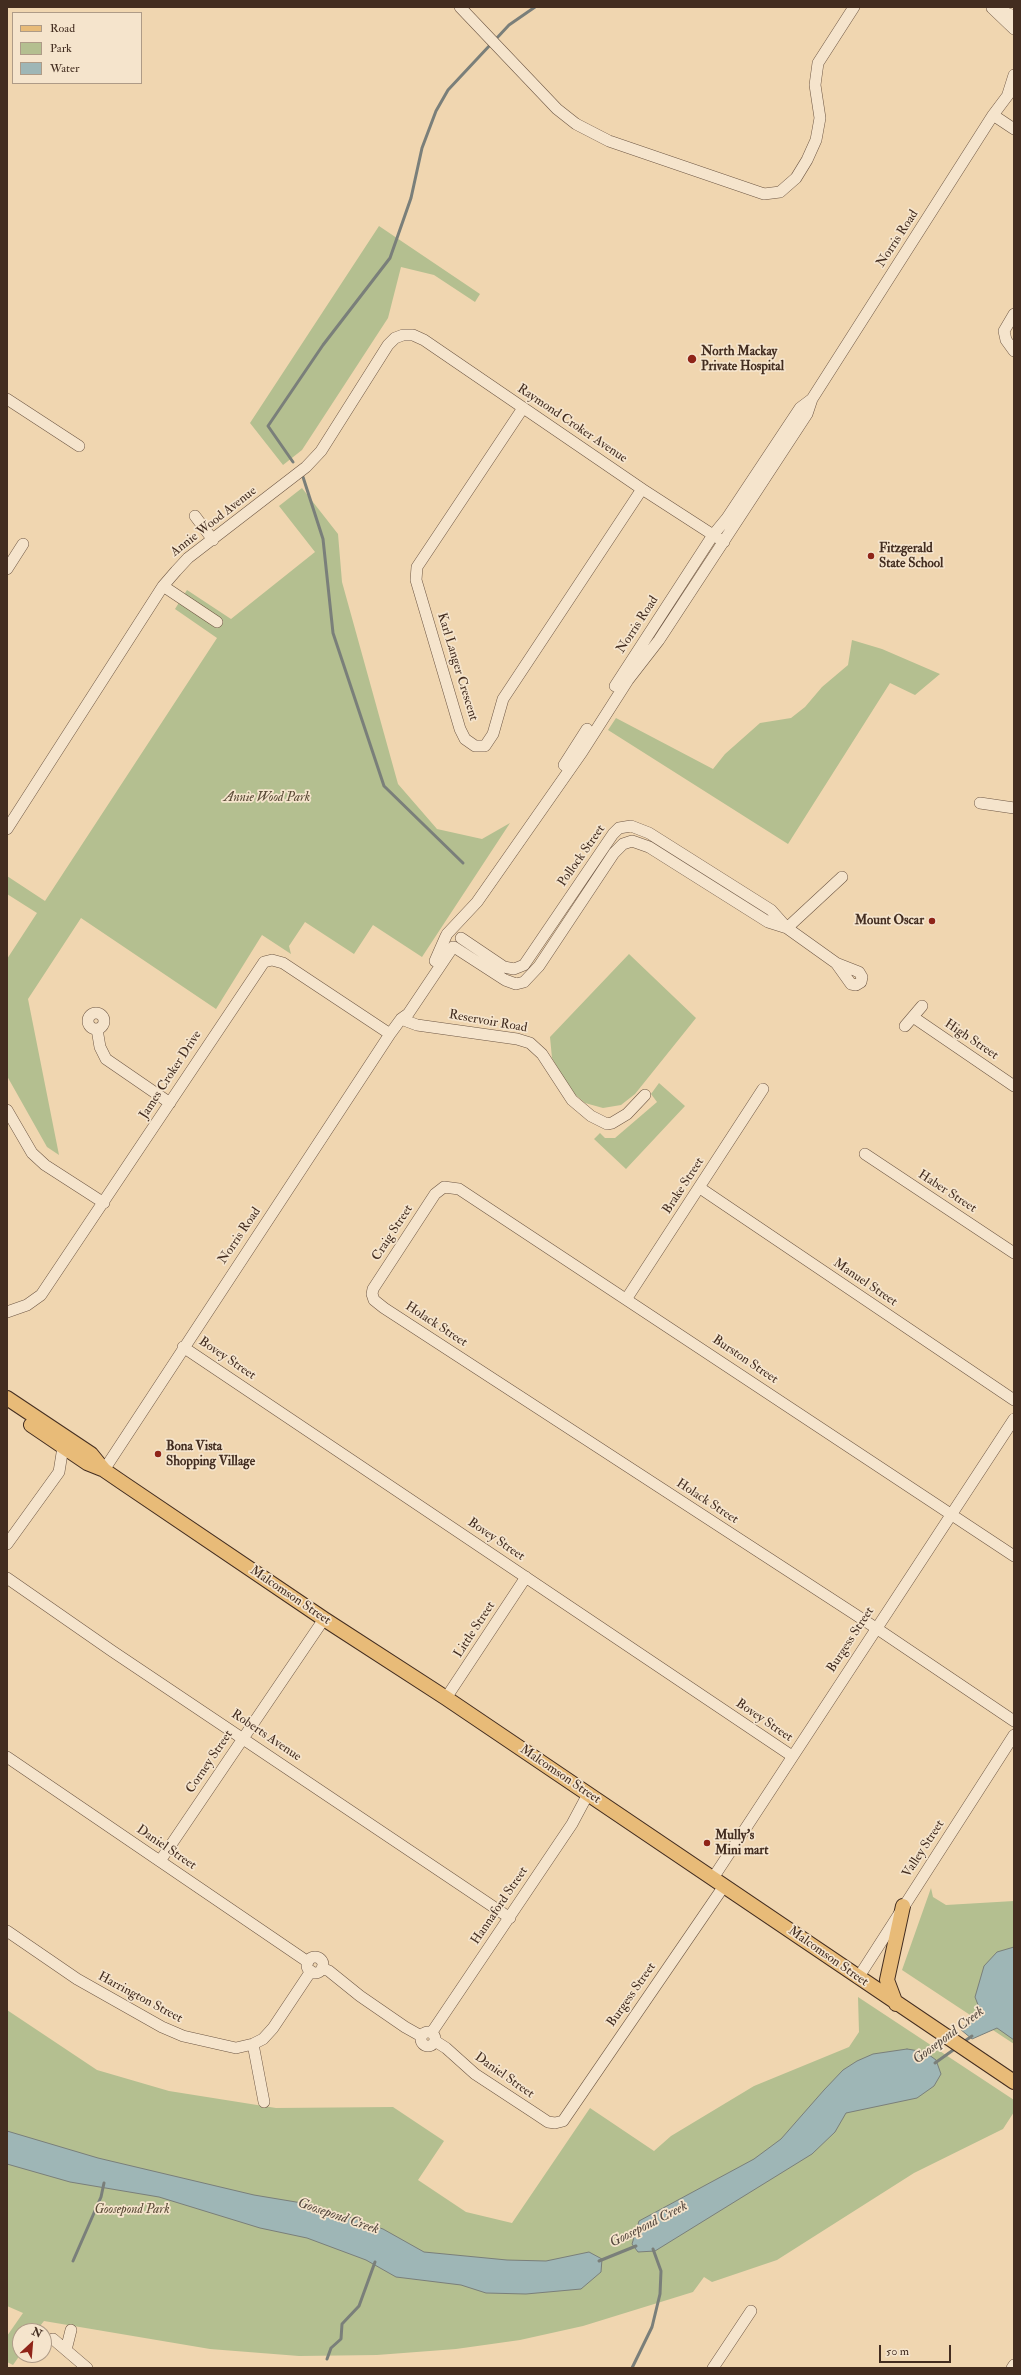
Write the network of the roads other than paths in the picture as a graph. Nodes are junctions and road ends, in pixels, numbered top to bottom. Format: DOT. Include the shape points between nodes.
graph roads {
  1 [pos="460,7"];
  2 [pos="854,7"];
  3 [pos="991,7"];
  4 [pos="1014,16"];
  5 [pos="1014,29"];
  6 [pos="1014,75"];
  7 [pos="1011,90"];
  8 [pos="993,115"];
  9 [pos="1014,129"];
  10 [pos="1014,314"];
  11 [pos="403,335"];
  12 [pos="1014,351"];
  13 [pos="7,399"];
  14 [pos="812,399"];
  15 [pos="523,408"];
  16 [pos="79,446"];
  17 [pos="642,489"];
  18 [pos="195,516"];
  19 [pos="713,535"];
  20 [pos="213,540"];
  21 [pos="724,542"];
  22 [pos="23,544"];
  23 [pos="7,569"];
  24 [pos="163,586"];
  25 [pos="217,622"];
  26 [pos="661,627"];
  27 [pos="980,803"];
  28 [pos="1014,808"];
  29 [pos="7,829"];
  30 [pos="641,829"];
  31 [pos="637,842"];
  32 [pos="604,846"];
  33 [pos="671,847"];
  34 [pos="614,853"];
  35 [pos="665,857"];
  36 [pos="697,864"];
  37 [pos="691,873"];
  38 [pos="593,874"];
  39 [pos="842,877"];
  40 [pos="722,879"];
  41 [pos="715,889"];
  42 [pos="477,902"];
  43 [pos="561,911"];
  44 [pos="571,917"];
  45 [pos="787,928"];
  46 [pos="447,935"];
  47 [pos="457,942"];
  48 [pos="536,949"];
  49 [pos="478,956"];
  50 [pos="546,956"];
  51 [pos="836,963"];
  52 [pos="522,967"];
  53 [pos="529,978"];
  54 [pos="922,1006"];
  55 [pos="913,1017"];
  56 [pos="400,1019"];
  57 [pos="905,1026"];
  58 [pos="97,1029"];
  59 [pos="390,1034"];
  60 [pos="1014,1086"];
  61 [pos="763,1089"];
  62 [pos="645,1095"];
  63 [pos="170,1103"];
  64 [pos="7,1110"];
  65 [pos="865,1154"];
  66 [pos="700,1188"];
  67 [pos="460,1190"];
  68 [pos="104,1202"];
  69 [pos="1014,1253"];
  70 [pos="627,1298"];
  71 [pos="384,1308"];
  72 [pos="7,1312"];
  73 [pos="183,1347"];
  74 [pos="7,1398"];
  75 [pos="1014,1400"];
  76 [pos="7,1409"];
  77 [pos="1014,1419"];
  78 [pos="63,1447"];
  79 [pos="104,1470"];
  80 [pos="952,1514"];
  81 [pos="7,1544"];
  82 [pos="1014,1556"];
  83 [pos="526,1577"];
  84 [pos="7,1578"];
  85 [pos="324,1619"];
  86 [pos="876,1628"];
  87 [pos="446,1698"];
  88 [pos="1014,1721"];
  89 [pos="1014,1735"];
  90 [pos="243,1737"];
  91 [pos="792,1756"];
  92 [pos="7,1757"];
  93 [pos="588,1794"];
  94 [pos="160,1860"];
  95 [pos="719,1882"];
  96 [pos="903,1906"];
  97 [pos="510,1918"];
  98 [pos="7,1931"];
  99 [pos="309,1967"];
  100 [pos="858,1978"];
  101 [pos="896,2004"];
  102 [pos="434,2037"];
  103 [pos="253,2044"];
  104 [pos="1014,2082"];
  105 [pos="264,2102"];
  106 [pos="563,2121"];
  107 [pos="751,2311"];
  108 [pos="71,2330"];
  109 [pos="53,2339"];
  110 [pos="66,2350"];
  111 [pos="1014,2365"];
  112 [pos="87,2368"];
  113 [pos="713,2368"];
  114 [pos="1012,2368"];
  1 -- 2 [label="street" via="557,109 576,124 609,141 764,194 780,192 796,178 807,160 816,140 820,118 815,85 818,63"];
  3 -- 4 [label="street"];
  3 -- 5 [label="street"];
  6 -- 7 [label="street, Norris Road"];
  7 -- 8 [label="street, Norris Road"];
  8 -- 9 [label="street"];
  8 -- 14 [label="street, Norris Road"];
  10 -- 12 [label="street" via="1004,331 1006,340"];
  11 -- 15 [label="street, Raymond Croker Avenue" via="413,335 424,340"];
  11 -- 20 [label="street, Annie Wood Avenue" via="388,345 321,451 306,467"];
  13 -- 16 [label="street"];
  14 -- 19 [label="street, Norris Road" via="800,408"];
  14 -- 21 [label="street, Norris Road" via="807,414"];
  15 -- 17 [label="street, Raymond Croker Avenue"];
  15 -- 17 [label="street, Karl Langer Crescent" via="417,567 416,580 460,729 465,739 475,746 485,746 489,740 503,699"];
  17 -- 19 [label="street, Raymond Croker Avenue"];
  18 -- 20 [label="street"];
  19 -- 21 [label="street, Raymond Croker Avenue"];
  19 -- 26 [label="street, Norris Road"];
  20 -- 24 [label="street, Annie Wood Avenue" via="188,558"];
  21 -- 26 [label="street, Norris Road"];
  22 -- 23 [label="street"];
  24 -- 25 [label="street"];
  24 -- 29 [label="street, Annie Wood Avenue"];
  26 -- 42 [label="street, Norris Road" via="582,752"];
  27 -- 28 [label="street"];
  30 -- 31 [label="street"];
  30 -- 32 [label="street, Pollock Street" via="631,826 619,828"];
  30 -- 33 [label="street, Pollock Street"];
  31 -- 34 [label="street, Pollock Street" via="625,843"];
  31 -- 35 [label="street, Pollock Street"];
  32 -- 34 [label="street"];
  32 -- 38 [label="street, Pollock Street"];
  33 -- 35 [label="street"];
  33 -- 36 [label="street, Pollock Street"];
  34 -- 38 [label="street, Pollock Street"];
  35 -- 37 [label="street, Pollock Street"];
  36 -- 37 [label="street"];
  36 -- 40 [label="street, Pollock Street"];
  37 -- 41 [label="street, Pollock Street"];
  38 -- 43 [label="street, Pollock Street"];
  38 -- 44 [label="street, Pollock Street"];
  39 -- 45 [label="street"];
  40 -- 41 [label="street"];
  40 -- 45 [label="street, Pollock Street" via="773,912"];
  41 -- 45 [label="street, Pollock Street" via="771,923"];
  42 -- 46 [label="street, Norris Road"];
  42 -- 47 [label="street, Norris Road"];
  43 -- 44 [label="street"];
  43 -- 48 [label="street, Pollock Street"];
  44 -- 50 [label="street, Pollock Street"];
  45 -- 51 [label="street, Pollock Street"];
  46 -- 47 [label="street" via="446,943"];
  46 -- 56 [label="street, Norris Road" via="440,952 402,1011"];
  47 -- 49 [label="street"];
  47 -- 56 [label="street, Norris Road" via="408,1014"];
  48 -- 50 [label="street"];
  48 -- 52 [label="street, Pollock Street"];
  49 -- 52 [label="street" via="507,968"];
  49 -- 53 [label="street" via="512,984 521,984"];
  50 -- 53 [label="street, Pollock Street"];
  52 -- 53 [label="street"];
  54 -- 55 [label="street"];
  55 -- 57 [label="street"];
  55 -- 60 [label="street, High Street"];
  56 -- 59 [label="street, Norris Road"];
  56 -- 62 [label="street, Reservoir Road" via="417,1025 530,1043 542,1054 572,1100 591,1116 607,1124 612,1124 627,1114"];
  58 -- 63 [label="street" via="100,1047 106,1059"];
  59 -- 63 [label="street, James Croker Drive" via="283,963 270,960 259,967"];
  59 -- 73 [label="street, Norris Road"];
  61 -- 66 [label="street, Brake Street"];
  63 -- 68 [label="street, James Croker Drive"];
  64 -- 68 [label="street" via="32,1153 45,1165"];
  65 -- 69 [label="street, Haber Street"];
  66 -- 70 [label="street, Brake Street"];
  66 -- 75 [label="street, Manuel Street"];
  67 -- 70 [label="street, Burston Street"];
  67 -- 71 [label="street, Craig Street" via="444,1187 435,1194 373,1288 374,1300"];
  68 -- 72 [label="street, James Croker Drive" via="41,1295 27,1305"];
  70 -- 80 [label="street, Burston Street"];
  71 -- 86 [label="street, Holack Street"];
  73 -- 79 [label="street, Norris Road"];
  73 -- 83 [label="street, Bovey Street"];
  74 -- 79 [label="main road, Malcomson Street" via="91,1454"];
  76 -- 78 [label="main road, Malcomson Street"];
  77 -- 80 [label="street, Burgess Street"];
  78 -- 79 [label="main road, Malcomson Street" via="87,1463"];
  78 -- 81 [label="street" via="59,1472"];
  79 -- 85 [label="main road, Malcomson Street"];
  80 -- 82 [label="street, Burston Street"];
  80 -- 86 [label="street, Burgess Street"];
  83 -- 87 [label="street, Little Street"];
  83 -- 91 [label="street, Bovey Street"];
  84 -- 90 [label="street, Roberts Avenue"];
  85 -- 87 [label="main road, Malcomson Street"];
  85 -- 90 [label="street, Corney Street"];
  86 -- 88 [label="street, Holack Street"];
  86 -- 91 [label="street, Burgess Street"];
  87 -- 93 [label="main road, Malcomson Street"];
  89 -- 96 [label="street, Valley Street"];
  90 -- 94 [label="street, Corney Street"];
  90 -- 97 [label="street, Roberts Avenue"];
  91 -- 95 [label="street, Burgess Street"];
  92 -- 94 [label="street, Daniel Street"];
  93 -- 95 [label="main road, Malcomson Street"];
  93 -- 97 [label="street, Hannaford Street" via="572,1824"];
  94 -- 99 [label="street, Daniel Street"];
  95 -- 100 [label="main road, Malcomson Street"];
  95 -- 106 [label="street, Burgess Street"];
  96 -- 100 [label="street, Valley Street"];
  96 -- 101 [label="main road" via="888,1980"];
  97 -- 102 [label="street, Hannaford Street"];
  98 -- 103 [label="street, Harrington Street" via="77,1979 162,2027 212,2044 236,2048"];
  99 -- 102 [label="street, Daniel Street" via="316,1973 322,1968 329,1970 360,1996 421,2036 424,2045 432,2045"];
  99 -- 103 [label="street, Harrington Street" via="273,2028 263,2039"];
  100 -- 101 [label="main road, Malcomson Street"];
  101 -- 104 [label="main road, Malcomson Street"];
  102 -- 106 [label="street, Daniel Street" via="475,2074 548,2122"];
  103 -- 105 [label="street"];
  107 -- 113 [label="street"];
  108 -- 110 [label="street"];
  109 -- 110 [label="street"];
  110 -- 112 [label="street"];
  111 -- 114 [label="street"];
}
